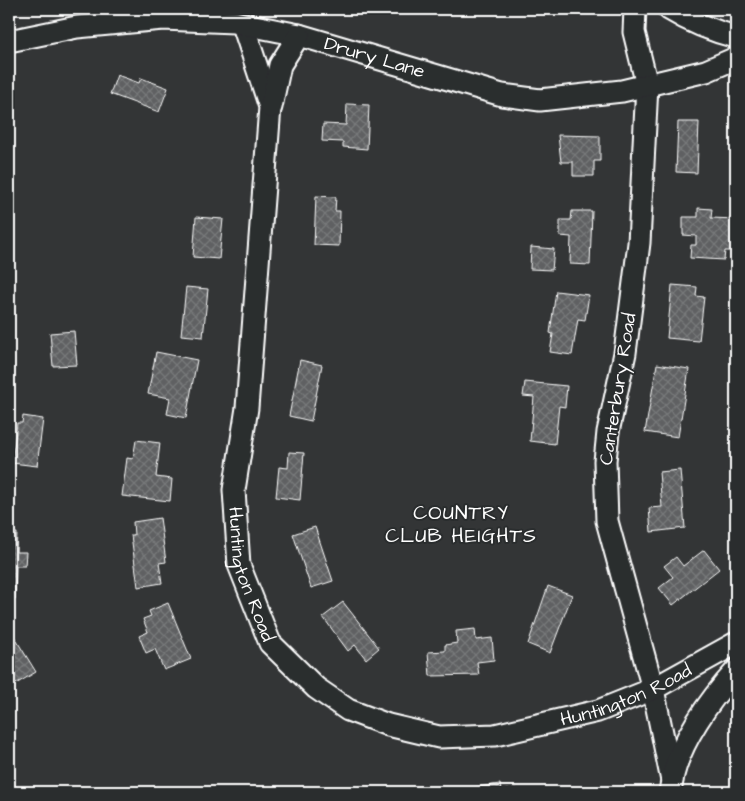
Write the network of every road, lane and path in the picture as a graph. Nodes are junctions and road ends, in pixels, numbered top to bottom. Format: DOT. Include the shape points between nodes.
graph roads {
  1 [pos="635,9"];
  2 [pos="669,9"];
  3 [pos="243,25"];
  4 [pos="299,35"];
  5 [pos="736,38"];
  6 [pos="9,41"];
  7 [pos="736,58"];
  8 [pos="647,85"];
  9 [pos="270,107"];
  10 [pos="736,643"];
  11 [pos="736,671"];
  12 [pos="653,689"];
  13 [pos="671,786"];
  1 -- 8 [label="street, Canterbury Road" via="634,32"];
  2 -- 5 [label="street"];
  3 -- 4 [label="street, Drury Lane"];
  3 -- 6 [label="street, Drury Lane" via="163,19 77,27"];
  3 -- 9 [label="street, Huntington Road"];
  4 -- 8 [label="street, Drury Lane" via="502,95 540,100"];
  4 -- 9 [label="street" via="280,65"];
  7 -- 8 [label="street, Drury Lane" via="706,71"];
  8 -- 12 [label="street, Canterbury Road" via="639,243 626,353 608,432 605,461 607,521"];
  9 -- 12 [label="street, Huntington Road" via="247,408 234,490 239,565 270,643 316,688 348,710 388,725 439,737 495,735 598,711"];
  10 -- 12 [label="street, Huntington Road"];
  11 -- 13 [label="street" via="698,720 674,771"];
  12 -- 13 [label="street, Canterbury Road"];
}
